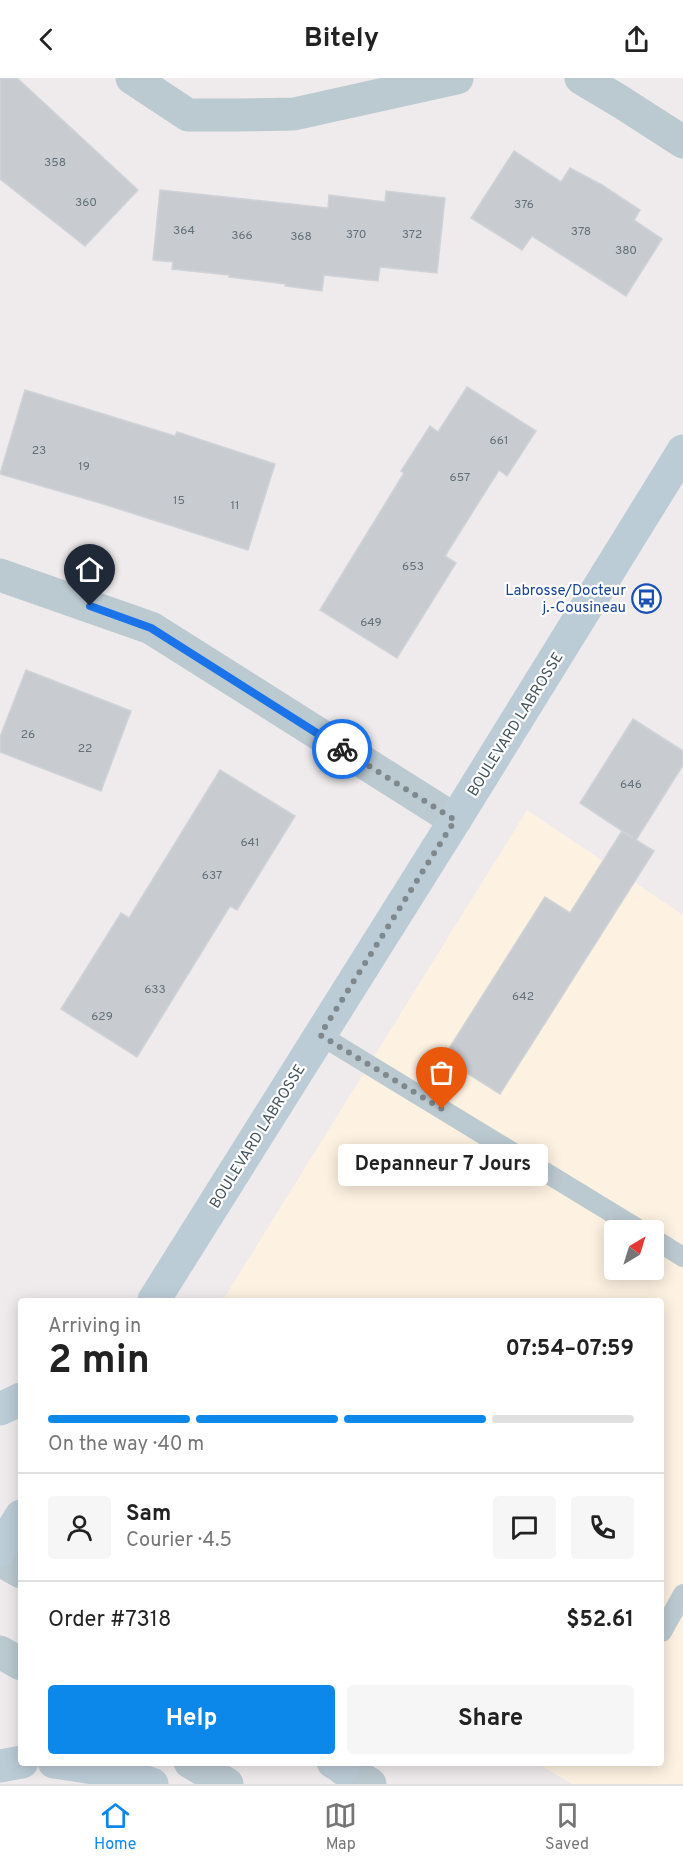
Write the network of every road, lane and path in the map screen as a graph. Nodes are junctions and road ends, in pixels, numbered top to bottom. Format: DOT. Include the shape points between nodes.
graph roads {
  1 [pos="132,78"];
  2 [pos="457,78"];
  3 [pos="582,78"];
  4 [pos="683,142"];
  5 [pos="683,451"];
  6 [pos="0,575"];
  7 [pos="455,820"];
  8 [pos="320,1035"];
  9 [pos="208,1214"];
  10 [pos="624,1220"];
  11 [pos="664,1245"];
  12 [pos="683,1257"];
  13 [pos="138,1298"];
  14 [pos="155,1298"];
  15 [pos="171,1298"];
  16 [pos="18,1400"];
  17 [pos="0,1409"];
  18 [pos="18,1521"];
  19 [pos="0,1550"];
  20 [pos="0,1560"];
  21 [pos="18,1570"];
  22 [pos="683,1594"];
  23 [pos="664,1628"];
  24 [pos="0,1652"];
  25 [pos="18,1662"];
  26 [pos="18,1763"];
  27 [pos="0,1766"];
  28 [pos="85,1766"];
  29 [pos="197,1766"];
  30 [pos="152,1784"];
  31 [pos="227,1784"];
  1 -- 2 [label="street" via="188,115 294,114"];
  3 -- 4 [label="street"];
  5 -- 7 [label="main road, BOULEVARD LABROSSE"];
  6 -- 7 [label="street" via="151,628"];
  7 -- 8 [label="main road, BOULEVARD LABROSSE"];
  8 -- 9 [label="main road, BOULEVARD LABROSSE"];
  8 -- 10 [label="lane"];
  9 -- 13 [label="main road"];
  9 -- 14 [label="main road, BOULEVARD LABROSSE"];
  9 -- 15 [label="main road"];
  11 -- 12 [label="lane"];
  16 -- 17 [label="main road"];
  18 -- 19 [label="main road"];
  20 -- 21 [label="street"];
  22 -- 23 [label="lane"];
  24 -- 25 [label="street"];
  26 -- 27 [label="main road"];
  28 -- 30 [label="main road"];
  29 -- 31 [label="street"];
}
